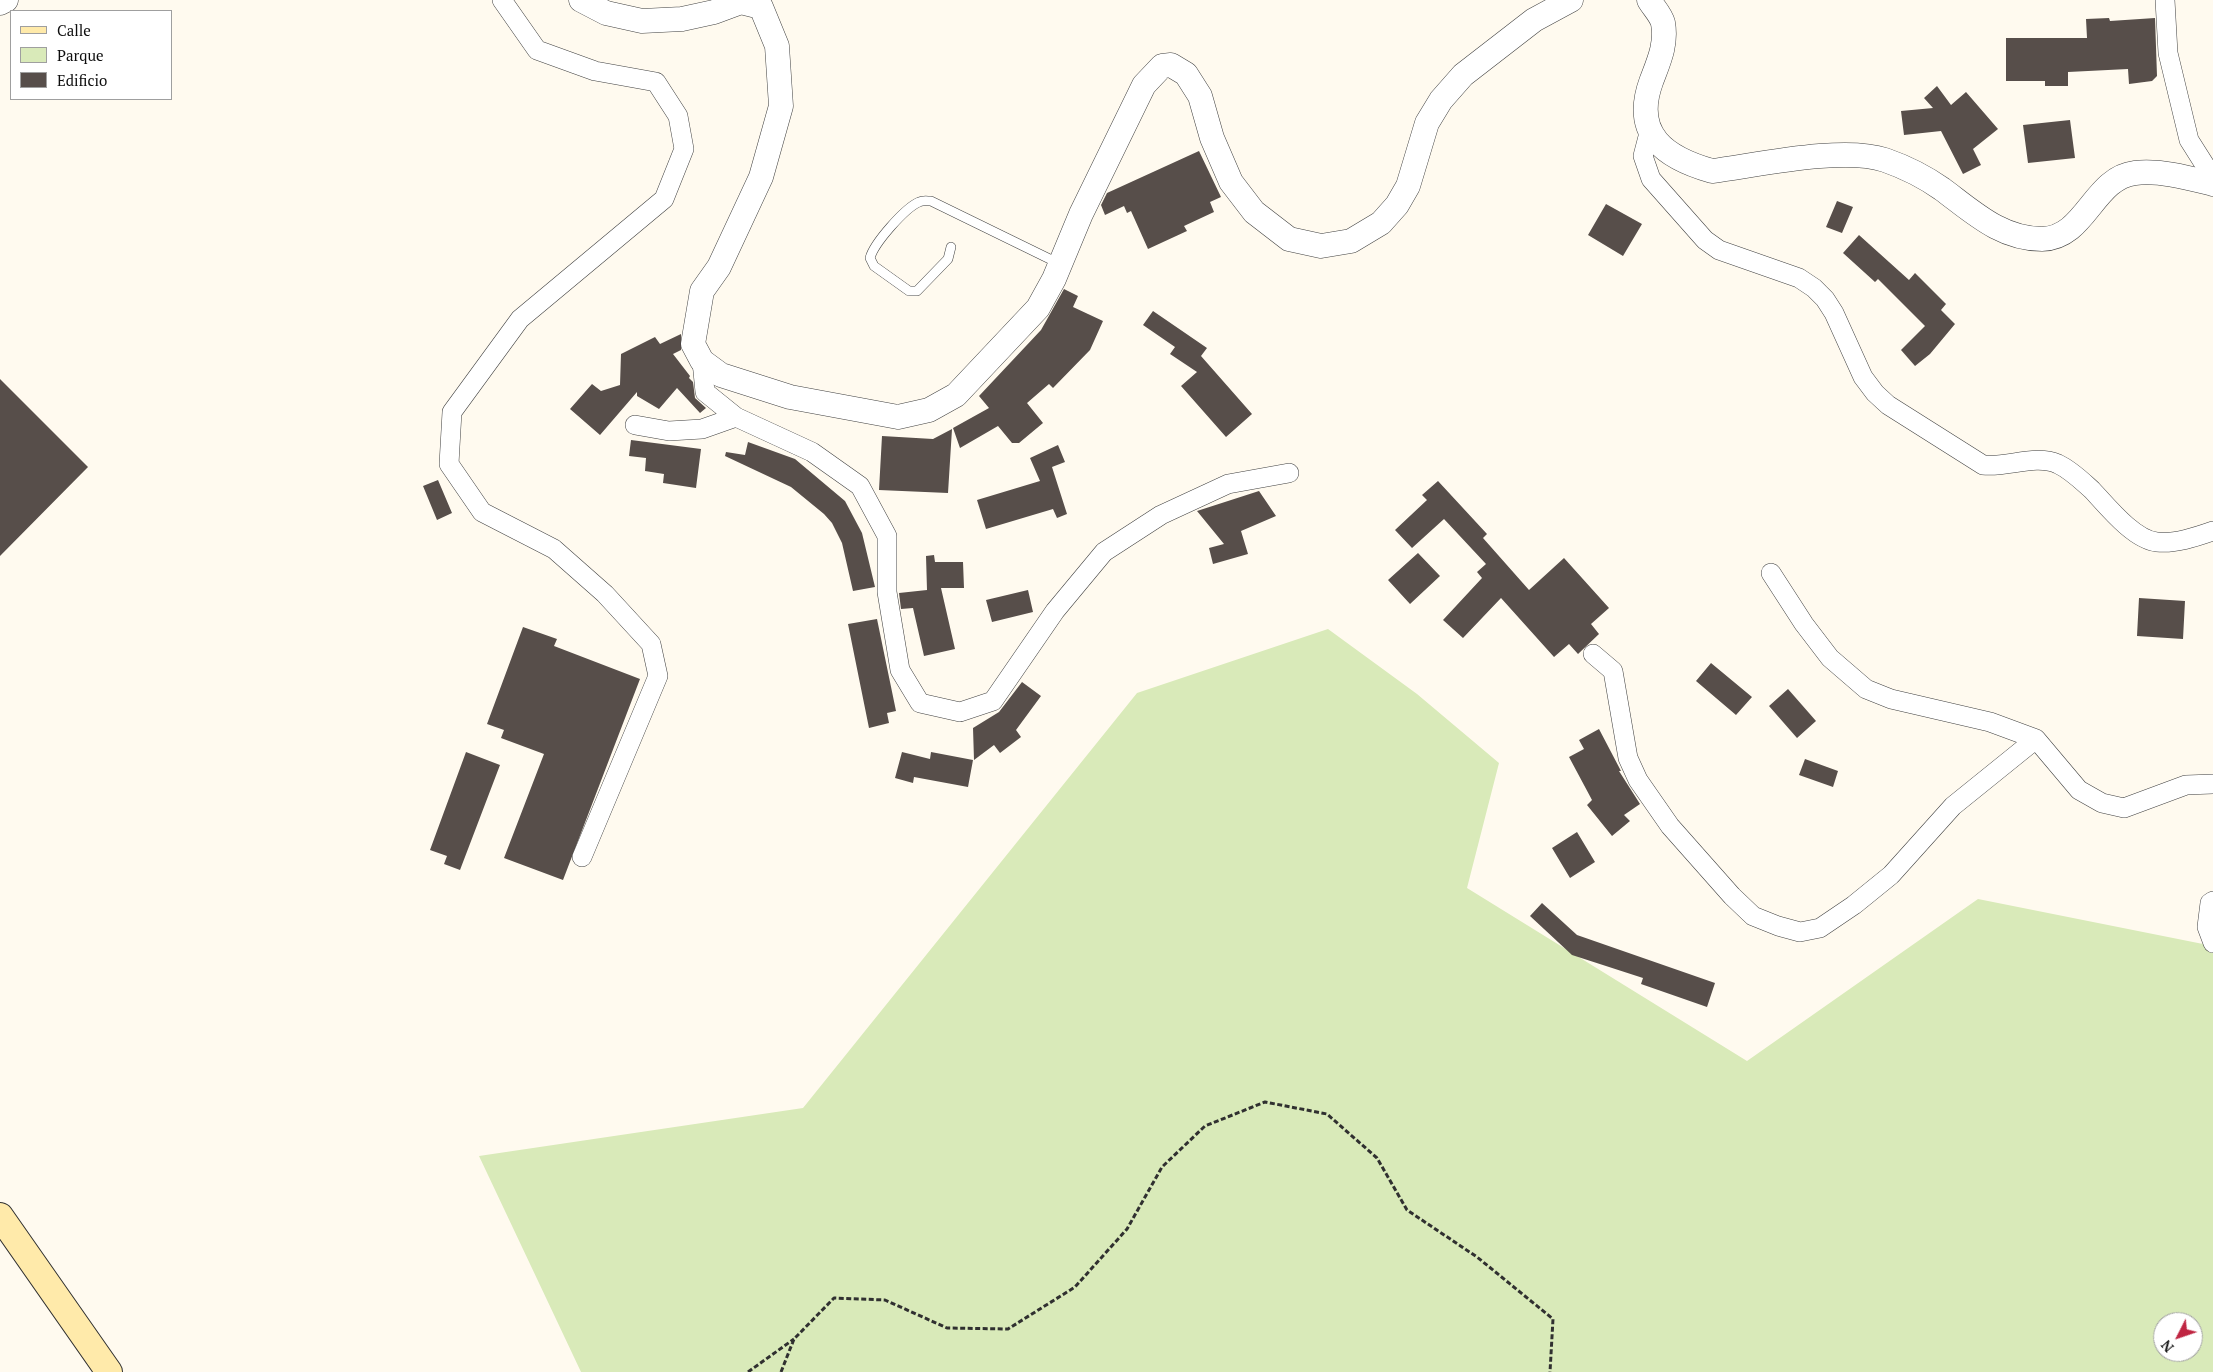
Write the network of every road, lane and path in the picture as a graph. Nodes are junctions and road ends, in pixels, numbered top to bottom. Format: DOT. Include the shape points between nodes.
graph roads {
  1 [pos="6,0"];
  2 [pos="502,0"];
  3 [pos="581,0"];
  4 [pos="1571,0"];
  5 [pos="1649,0"];
  6 [pos="2165,0"];
  7 [pos="0,3"];
  8 [pos="1649,133"];
  9 [pos="2213,178"];
  10 [pos="2213,184"];
  11 [pos="951,247"];
  12 [pos="1060,264"];
  13 [pos="702,361"];
  14 [pos="736,417"];
  15 [pos="636,425"];
  16 [pos="1289,473"];
  17 [pos="2213,531"];
  18 [pos="1771,573"];
  19 [pos="1593,654"];
  20 [pos="2036,739"];
  21 [pos="2213,784"];
  22 [pos="582,857"];
  23 [pos="2213,901"];
  24 [pos="2213,943"];
  25 [pos="0,1216"];
  26 [pos="794,1339"];
  27 [pos="108,1372"];
  28 [pos="748,1372"];
  29 [pos="781,1372"];
  30 [pos="1550,1372"];
  1 -- 7 [label="street"];
  2 -- 22 [label="street" via="537,50 595,71 656,82 678,116 684,149 664,199 520,319 452,412 449,464 482,512 554,549 605,594 651,644 658,676"];
  3 -- 13 [label="street" via="606,13 642,21 682,19 740,2 761,7 777,46 781,106 761,177 719,267 702,292 693,344"];
  4 -- 12 [label="street" via="1534,20 1464,75 1441,100 1426,123 1408,186 1397,205 1382,222 1351,241 1336,244 1321,246 1289,240 1254,212 1231,182 1212,138 1200,96 1186,74 1171,65 1162,66 1144,85 1080,214"];
  5 -- 8 [label="street" via="1662,21 1664,41 1660,63 1646,98"];
  6 -- 9 [label="street" via="2168,53 2189,140"];
  8 -- 10 [label="street" via="1683,162 1712,171 1837,155 1884,160 1915,173 1985,222 2008,232 2043,239 2074,227 2103,191 2116,180 2134,173 2156,173"];
  8 -- 17 [label="street" via="1643,156 1651,179 1705,240 1719,250 1799,278 1814,288 1834,314 1863,377 1888,405 1982,465 1996,467 2038,461 2057,464 2073,473 2137,534 2155,542"];
  11 -- 12 [label="lane" via="948,259 917,291 909,291 874,266 870,258 872,248 912,206 922,200 931,201"];
  12 -- 13 [label="street" via="1038,308 956,394 929,410 898,417 790,397 721,375"];
  13 -- 14 [label="street" via="705,392"];
  14 -- 15 [label="street" via="702,429 669,431"];
  14 -- 16 [label="street" via="812,452 860,486 887,536 887,592 900,670 920,703 960,712 993,701 1055,611 1104,552 1161,515 1228,484"];
  18 -- 20 [label="street" via="1830,658 1866,689 1891,699 1990,722"];
  19 -- 20 [label="street" via="1613,671 1628,758 1638,780 1670,826 1753,916 1800,932 1820,928 1891,875 1953,806"];
  20 -- 21 [label="street" via="2079,790 2102,803 2124,808 2186,785"];
  23 -- 24 [label="street" via="2207,927"];
  25 -- 27 [label="main road"];
  26 -- 28 [label="path"];
  26 -- 29 [label="path"];
  26 -- 30 [label="path" via="834,1298 885,1300 947,1328 1008,1329 1075,1287 1128,1229 1162,1166 1205,1126 1265,1102 1327,1114 1377,1158 1407,1210 1477,1257 1553,1319"];
}
